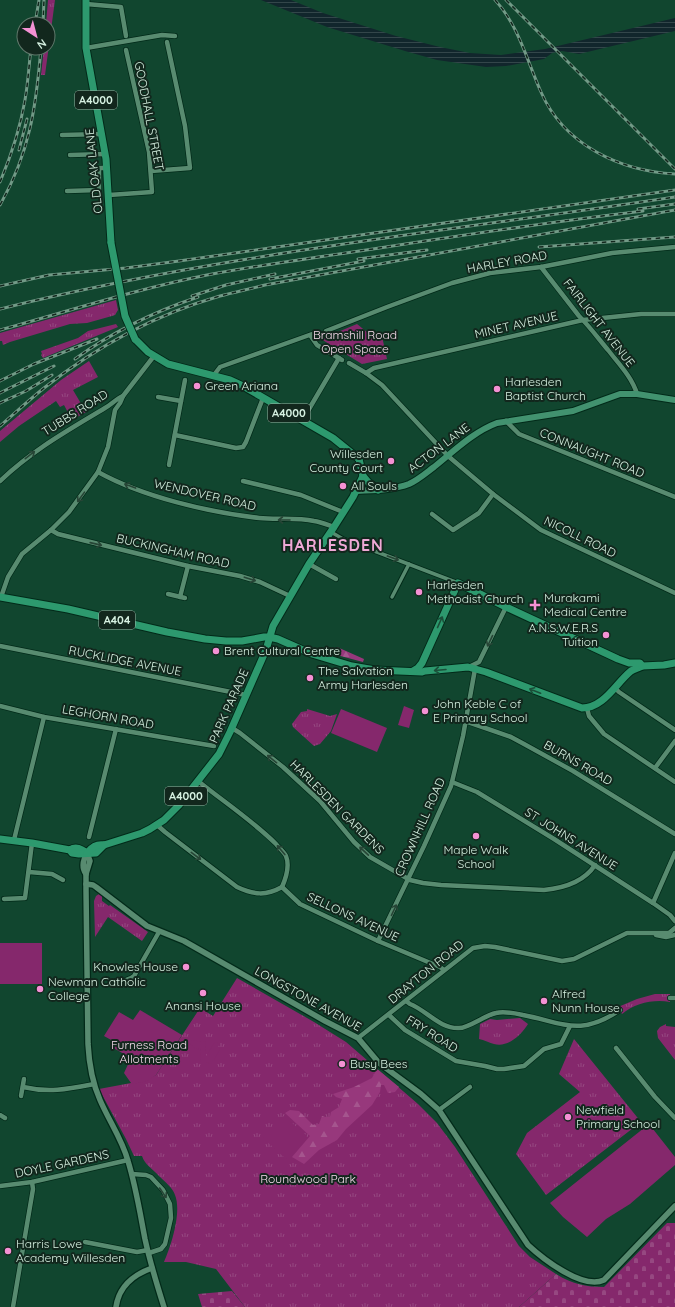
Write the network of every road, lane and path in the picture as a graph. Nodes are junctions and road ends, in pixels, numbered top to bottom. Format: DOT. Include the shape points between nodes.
graph roads {
  1 [pos="86,2"];
  2 [pos="126,36"];
  3 [pos="175,36"];
  4 [pos="167,42"];
  5 [pos="86,48"];
  6 [pos="126,50"];
  7 [pos="102,134"];
  8 [pos="62,135"];
  9 [pos="105,154"];
  10 [pos="70,155"];
  11 [pos="107,168"];
  12 [pos="151,171"];
  13 [pos="67,191"];
  14 [pos="109,195"];
  15 [pos="675,247"];
  16 [pos="541,267"];
  17 [pos="675,314"];
  18 [pos="583,320"];
  19 [pos="326,331"];
  20 [pos="154,356"];
  21 [pos="349,363"];
  22 [pos="366,373"];
  23 [pos="214,375"];
  24 [pos="185,380"];
  25 [pos="637,394"];
  26 [pos="123,396"];
  27 [pos="158,398"];
  28 [pos="263,398"];
  29 [pos="675,400"];
  30 [pos="181,401"];
  31 [pos="302,421"];
  32 [pos="506,421"];
  33 [pos="175,435"];
  34 [pos="448,456"];
  35 [pos="169,465"];
  36 [pos="98,472"];
  37 [pos="363,476"];
  38 [pos="0,481"];
  39 [pos="243,481"];
  40 [pos="378,490"];
  41 [pos="357,491"];
  42 [pos="492,494"];
  43 [pos="675,497"];
  44 [pos="343,512"];
  45 [pos="432,514"];
  46 [pos="51,530"];
  47 [pos="333,530"];
  48 [pos="309,564"];
  49 [pos="409,564"];
  50 [pos="188,566"];
  51 [pos="336,579"];
  52 [pos="458,583"];
  53 [pos="675,593"];
  54 [pos="168,594"];
  55 [pos="290,596"];
  56 [pos="1,597"];
  57 [pos="392,597"];
  58 [pos="506,607"];
  59 [pos="269,637"];
  60 [pos="0,646"];
  61 [pos="629,662"];
  62 [pos="422,663"];
  63 [pos="675,663"];
  64 [pos="642,666"];
  65 [pos="468,667"];
  66 [pos="475,669"];
  67 [pos="413,671"];
  68 [pos="425,671"];
  69 [pos="631,671"];
  70 [pos="615,688"];
  71 [pos="246,695"];
  72 [pos="0,706"];
  73 [pos="587,708"];
  74 [pos="44,717"];
  75 [pos="465,721"];
  76 [pos="232,728"];
  77 [pos="116,729"];
  78 [pos="675,730"];
  79 [pos="675,741"];
  80 [pos="214,746"];
  81 [pos="655,768"];
  82 [pos="198,781"];
  83 [pos="452,782"];
  84 [pos="675,782"];
  85 [pos="157,825"];
  86 [pos="675,834"];
  87 [pos="89,837"];
  88 [pos="0,839"];
  89 [pos="14,840"];
  90 [pos="32,843"];
  91 [pos="87,853"];
  92 [pos="675,853"];
  93 [pos="595,865"];
  94 [pos="29,872"];
  95 [pos="408,879"];
  96 [pos="63,880"];
  97 [pos="86,887"];
  98 [pos="282,887"];
  99 [pos="4,899"];
  100 [pos="653,903"];
  101 [pos="675,921"];
  102 [pos="675,928"];
  103 [pos="160,932"];
  104 [pos="652,934"];
  105 [pos="675,935"];
  106 [pos="378,941"];
  107 [pos="444,970"];
  108 [pos="126,980"];
  109 [pos="406,1001"];
  110 [pos="620,1010"];
  111 [pos="388,1015"];
  112 [pos="570,1026"];
  113 [pos="358,1038"];
  114 [pos="616,1048"];
  115 [pos="24,1079"];
  116 [pos="94,1084"];
  117 [pos="23,1087"];
  118 [pos="470,1087"];
  119 [pos="21,1096"];
  120 [pos="439,1110"];
  121 [pos="0,1115"];
  122 [pos="5,1118"];
  123 [pos="675,1118"];
  124 [pos="128,1160"];
  125 [pos="132,1174"];
  126 [pos="32,1182"];
  127 [pos="0,1186"];
  128 [pos="675,1206"];
  129 [pos="85,1242"];
  130 [pos="148,1252"];
  131 [pos="152,1268"];
  132 [pos="13,1307"];
  133 [pos="116,1307"];
  134 [pos="164,1307"];
  1 -- 2 [label="street" via="121,7"];
  1 -- 5 [label="main road, OLD OAK LANE / A4000"];
  3 -- 5 [label="street" via="162,35"];
  4 -- 12 [label="street" via="185,126 190,168"];
  5 -- 7 [label="main road, OLD OAK LANE / A4000"];
  6 -- 12 [label="street, GOODHALL STREET"];
  7 -- 8 [label="street"];
  7 -- 9 [label="main road, OLD OAK LANE / A4000"];
  9 -- 10 [label="street"];
  9 -- 11 [label="main road, OLD OAK LANE / A4000"];
  11 -- 13 [label="street" via="99,168 99,190"];
  11 -- 14 [label="main road, OLD OAK LANE / A4000"];
  12 -- 14 [label="street, GOODHALL STREET" via="152,192"];
  14 -- 20 [label="main road, OLD OAK LANE / A4000, bridge" via="111,243 125,316 136,339"];
  15 -- 16 [label="street, HARLEY ROAD" via="612,253"];
  16 -- 18 [label="street, FAIRLIGHT AVENUE"];
  16 -- 19 [label="street, HARLEY ROAD" via="494,272 452,283"];
  17 -- 18 [label="street, MINET AVENUE" via="641,314"];
  18 -- 22 [label="street, MINET AVENUE" via="374,368"];
  18 -- 25 [label="street, FAIRLIGHT AVENUE" via="627,375"];
  20 -- 23 [label="main road, A4000" via="168,364"];
  20 -- 26 [label="street, TUBBS ROAD"];
  21 -- 22 [label="street, NICOLL ROAD"];
  22 -- 34 [label="street, NICOLL ROAD" via="390,392"];
  23 -- 28 [label="main road, A4000" via="243,386"];
  23 -- 31 [label="street" via="220,367 313,334 317,345 341,359"];
  24 -- 30 [label="street"];
  25 -- 29 [label="main road, ACTON LANE"];
  25 -- 32 [label="main road, ACTON LANE" via="620,394 573,411"];
  26 -- 36 [label="street" via="115,410 108,447"];
  38 -- 26 [label="street, TUBBS ROAD, one-way" via="55,437"];
  27 -- 30 [label="street"];
  28 -- 31 [label="main road, A4000"];
  28 -- 33 [label="street" via="243,447 236,448"];
  30 -- 33 [label="street"];
  31 -- 37 [label="main road, A4000" via="347,448 359,459"];
  32 -- 34 [label="main road, ACTON LANE" via="486,427 471,436"];
  32 -- 43 [label="street, CONNAUGHT ROAD" via="519,434"];
  33 -- 35 [label="street"];
  34 -- 40 [label="main road, ACTON LANE" via="411,483"];
  34 -- 42 [label="street, NICOLL ROAD"];
  36 -- 46 [label="street, one-way" via="69,512"];
  47 -- 36 [label="street, WENDOVER ROAD, one-way" via="313,520 272,520 240,516 188,504 126,485"];
  37 -- 40 [label="main road"];
  37 -- 41 [label="main road"];
  39 -- 44 [label="street" via="301,495"];
  40 -- 41 [label="main road, ACTON LANE"];
  41 -- 44 [label="main road"];
  42 -- 45 [label="street" via="479,513 453,530"];
  42 -- 53 [label="street, NICOLL ROAD" via="548,534"];
  44 -- 47 [label="main road"];
  46 -- 50 [label="street, BUCKINGHAM ROAD, one-way" via="58,534"];
  46 -- 56 [label="street" via="22,554 8,576"];
  47 -- 48 [label="main road, PARK PARADE"];
  47 -- 49 [label="street, one-way" via="343,539"];
  48 -- 51 [label="street"];
  48 -- 55 [label="main road, PARK PARADE"];
  49 -- 52 [label="street"];
  49 -- 57 [label="street"];
  50 -- 54 [label="street" via="183,597"];
  50 -- 55 [label="street, BUCKINGHAM ROAD, one-way" via="240,576"];
  52 -- 58 [label="main road"];
  62 -- 52 [label="main road, one-way"];
  55 -- 59 [label="main road, PARK PARADE"];
  56 -- 59 [label="main road, A404" via="205,639 242,641"];
  58 -- 61 [label="main road" via="595,649"];
  58 -- 65 [label="street, one-way" via="479,662"];
  59 -- 67 [label="main road, A404" via="352,666 375,670"];
  59 -- 71 [label="main road, PARK PARADE / A4000" via="266,650"];
  60 -- 71 [label="street, RUCKLIDGE AVENUE"];
  61 -- 64 [label="main road"];
  61 -- 69 [label="main road"];
  62 -- 67 [label="main road"];
  62 -- 68 [label="main road"];
  63 -- 64 [label="main road"];
  64 -- 69 [label="main road"];
  65 -- 66 [label="main road, A404"];
  65 -- 68 [label="main road, A404, one-way"];
  73 -- 66 [label="main road, A404, one-way"];
  66 -- 75 [label="street, CROWNHILL ROAD"];
  67 -- 68 [label="main road, A404"];
  69 -- 70 [label="main road"];
  70 -- 73 [label="main road" via="597,704"];
  70 -- 78 [label="street"];
  71 -- 76 [label="main road, PARK PARADE / A4000"];
  72 -- 74 [label="street, LEGHORN ROAD"];
  73 -- 81 [label="street" via="589,716 604,734"];
  74 -- 77 [label="street, LEGHORN ROAD"];
  74 -- 89 [label="street"];
  75 -- 83 [label="street, CROWNHILL ROAD"];
  75 -- 86 [label="street, BURNS ROAD" via="511,737"];
  76 -- 82 [label="main road, PARK PARADE / A4000" via="222,748"];
  95 -- 76 [label="street, HARLESDEN GARDENS, one-way" via="370,857 320,801 283,767"];
  77 -- 80 [label="street, LEGHORN ROAD"];
  77 -- 87 [label="street"];
  79 -- 81 [label="street"];
  81 -- 84 [label="street"];
  82 -- 85 [label="main road, PARK PARADE / A4000" via="174,810"];
  98 -- 82 [label="street, one-way" via="286,879 287,866 282,851 258,828"];
  83 -- 93 [label="street, ST JOHNS AVENUE" via="477,792"];
  83 -- 95 [label="street, CROWNHILL ROAD"];
  85 -- 91 [label="main road, PARK PARADE / A4000"];
  85 -- 98 [label="street, one-way" via="237,887 258,894"];
  88 -- 89 [label="main road, A4000"];
  89 -- 90 [label="main road, A4000"];
  90 -- 91 [label="main road, A4000" via="70,850 76,854"];
  90 -- 94 [label="street"];
  91 -- 97 [label="street" via="83,860"];
  92 -- 100 [label="street"];
  93 -- 95 [label="street, HARLESDEN GARDENS" via="588,874 575,882 544,890 423,884"];
  93 -- 100 [label="street, ST JOHNS AVENUE"];
  94 -- 96 [label="street" via="52,874"];
  94 -- 99 [label="street" via="25,898"];
  106 -- 95 [label="street, CROWNHILL ROAD, one-way"];
  97 -- 103 [label="street, LONGSTONE AVENUE" via="100,890 147,926"];
  97 -- 116 [label="street" via="88,1044"];
  98 -- 106 [label="street, SELLONS AVENUE" via="300,904"];
  100 -- 101 [label="street, ST JOHNS AVENUE"];
  102 -- 104 [label="street, DRAYTON ROAD" via="668,933"];
  103 -- 108 [label="street" via="134,976"];
  103 -- 113 [label="street, LONGSTONE AVENUE" via="184,941"];
  104 -- 105 [label="street, DRAYTON ROAD"];
  104 -- 107 [label="street, DRAYTON ROAD" via="627,933 574,959 562,961 484,946 473,948"];
  106 -- 107 [label="street, SELLONS AVENUE"];
  107 -- 109 [label="street, DRAYTON ROAD"];
  109 -- 111 [label="street, DRAYTON ROAD"];
  109 -- 112 [label="street" via="447,1026 460,1028 495,1013 508,1012"];
  110 -- 112 [label="street" via="594,1023"];
  111 -- 112 [label="street, FRY ROAD" via="405,1030 456,1061 497,1069 524,1066 544,1049 561,1044"];
  111 -- 113 [label="street, DRAYTON ROAD"];
  113 -- 120 [label="street, LONGSTONE AVENUE" via="379,1063"];
  114 -- 123 [label="street"];
  115 -- 117 [label="street"];
  116 -- 117 [label="street" via="53,1091"];
  116 -- 124 [label="street"];
  117 -- 119 [label="street"];
  118 -- 120 [label="street"];
  120 -- 128 [label="street, LONGSTONE AVENUE" via="528,1245 539,1255 581,1280 604,1280"];
  121 -- 122 [label="street"];
  124 -- 125 [label="street"];
  124 -- 126 [label="street, DOYLE GARDENS"];
  125 -- 130 [label="street"];
  125 -- 130 [label="street, one-way" via="151,1177 163,1190 170,1204 172,1218 165,1244 161,1249"];
  126 -- 127 [label="street, DOYLE GARDENS"];
  126 -- 132 [label="street" via="33,1189"];
  129 -- 130 [label="street"];
  130 -- 131 [label="street"];
  131 -- 133 [label="street" via="128,1282 121,1291"];
  131 -- 134 [label="street"];
}
